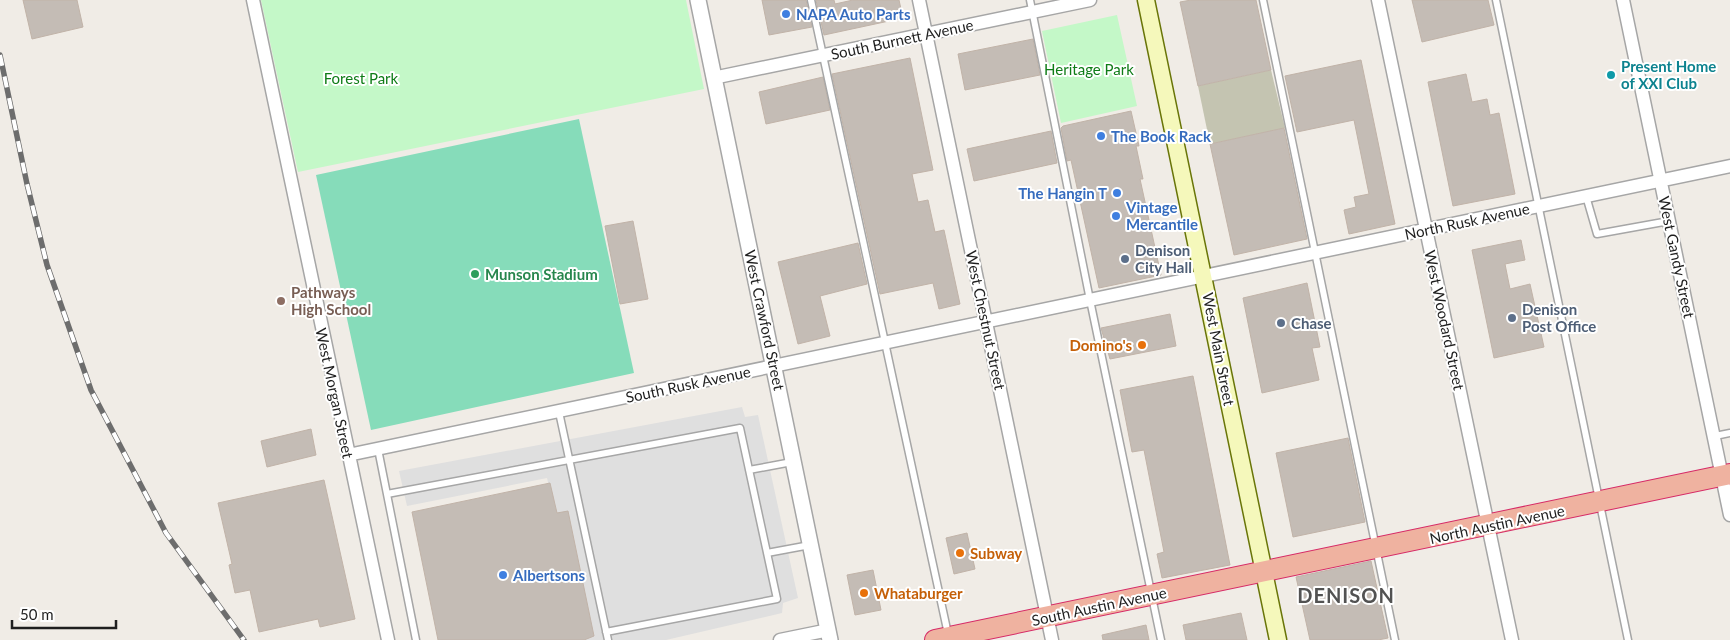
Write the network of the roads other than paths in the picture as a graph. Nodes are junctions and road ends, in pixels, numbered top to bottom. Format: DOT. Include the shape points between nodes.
graph roads {
  1 [pos="253,0"];
  2 [pos="698,0"];
  3 [pos="811,0"];
  4 [pos="919,0"];
  5 [pos="1090,0"];
  6 [pos="1146,0"];
  7 [pos="1263,0"];
  8 [pos="1378,0"];
  9 [pos="1496,0"];
  10 [pos="1623,0"];
  11 [pos="1031,6"];
  12 [pos="926,33"];
  13 [pos="822,55"];
  14 [pos="713,78"];
  15 [pos="1730,166"];
  16 [pos="1661,180"];
  17 [pos="1586,196"];
  18 [pos="1539,206"];
  19 [pos="1669,221"];
  20 [pos="1426,229"];
  21 [pos="1315,252"];
  22 [pos="1204,275"];
  23 [pos="1090,300"];
  24 [pos="987,322"];
  25 [pos="885,343"];
  26 [pos="774,366"];
  27 [pos="559,412"];
  28 [pos="1730,433"];
  29 [pos="1714,436"];
  30 [pos="378,449"];
  31 [pos="348,455"];
  32 [pos="570,461"];
  33 [pos="794,462"];
  34 [pos="749,470"];
  35 [pos="1726,475"];
  36 [pos="386,494"];
  37 [pos="1600,502"];
  38 [pos="1730,515"];
  39 [pos="1489,526"];
  40 [pos="811,545"];
  41 [pos="1376,549"];
  42 [pos="767,553"];
  43 [pos="1263,572"];
  44 [pos="1152,595"];
  45 [pos="1047,617"];
  46 [pos="606,632"];
  47 [pos="829,635"];
  48 [pos="944,639"];
  49 [pos="388,640"];
  50 [pos="416,640"];
  51 [pos="608,640"];
  52 [pos="780,640"];
  53 [pos="1052,640"];
  54 [pos="1161,640"];
  55 [pos="1278,640"];
  56 [pos="1395,640"];
  57 [pos="1512,640"];
  58 [pos="1628,640"];
  1 -- 31 [label="street, West Morgan Street"];
  2 -- 14 [label="street, West Crawford Street"];
  3 -- 13 [label="lane"];
  4 -- 12 [label="street, West Chestnut Street"];
  5 -- 11 [label="street, South Burnett Avenue"];
  6 -- 22 [label="main road, West Main Street"];
  7 -- 21 [label="lane"];
  8 -- 20 [label="street, West Woodard Street"];
  9 -- 18 [label="lane"];
  10 -- 16 [label="street, West Gandy Street"];
  11 -- 12 [label="street, South Burnett Avenue"];
  11 -- 23 [label="lane"];
  12 -- 13 [label="street, South Burnett Avenue"];
  12 -- 24 [label="street, West Chestnut Street"];
  13 -- 14 [label="street, South Burnett Avenue"];
  13 -- 25 [label="lane"];
  14 -- 26 [label="street, West Crawford Street"];
  15 -- 16 [label="street, North Rusk Avenue"];
  16 -- 17 [label="street, North Rusk Avenue"];
  16 -- 19 [label="street, West Gandy Street"];
  17 -- 18 [label="street, North Rusk Avenue"];
  17 -- 19 [label="lane" via="1597,234"];
  18 -- 20 [label="street, North Rusk Avenue"];
  18 -- 37 [label="lane"];
  19 -- 29 [label="street, West Gandy Street"];
  20 -- 21 [label="street, North Rusk Avenue"];
  20 -- 39 [label="street, West Woodard Street"];
  21 -- 22 [label="street, North Rusk Avenue"];
  21 -- 41 [label="lane"];
  22 -- 23 [label="street, South Rusk Avenue"];
  22 -- 43 [label="main road, West Main Street"];
  23 -- 24 [label="street, South Rusk Avenue"];
  23 -- 44 [label="lane"];
  24 -- 25 [label="street, South Rusk Avenue"];
  24 -- 45 [label="street, West Chestnut Street"];
  25 -- 26 [label="street, South Rusk Avenue"];
  25 -- 48 [label="lane"];
  26 -- 27 [label="street, South Rusk Avenue"];
  26 -- 33 [label="street, West Crawford Street"];
  27 -- 30 [label="street, South Rusk Avenue"];
  27 -- 32 [label="lane"];
  28 -- 29 [label="lane"];
  29 -- 35 [label="street, West Gandy Street"];
  30 -- 31 [label="street, South Rusk Avenue"];
  30 -- 36 [label="lane"];
  31 -- 49 [label="street, West Morgan Street"];
  32 -- 34 [label="lane" via="740,428"];
  32 -- 36 [label="lane"];
  32 -- 46 [label="lane"];
  33 -- 34 [label="lane"];
  33 -- 40 [label="street, West Crawford Street"];
  34 -- 42 [label="lane"];
  35 -- 37 [label="highway, North Austin Avenue"];
  35 -- 38 [label="street, West Gandy Street"];
  36 -- 50 [label="lane"];
  37 -- 39 [label="highway, North Austin Avenue"];
  37 -- 58 [label="lane"];
  39 -- 41 [label="highway, North Austin Avenue"];
  39 -- 57 [label="street, West Woodard Street"];
  40 -- 42 [label="lane"];
  40 -- 47 [label="street, West Crawford Street"];
  41 -- 43 [label="highway, North Austin Avenue"];
  41 -- 56 [label="lane"];
  42 -- 46 [label="lane" via="777,599"];
  43 -- 44 [label="highway, South Austin Avenue"];
  43 -- 55 [label="main road, West Main Street"];
  44 -- 45 [label="highway, South Austin Avenue"];
  44 -- 54 [label="lane"];
  45 -- 48 [label="highway, South Austin Avenue"];
  45 -- 53 [label="street, West Chestnut Street"];
  46 -- 51 [label="lane"];
  47 -- 52 [label="street"];
}
